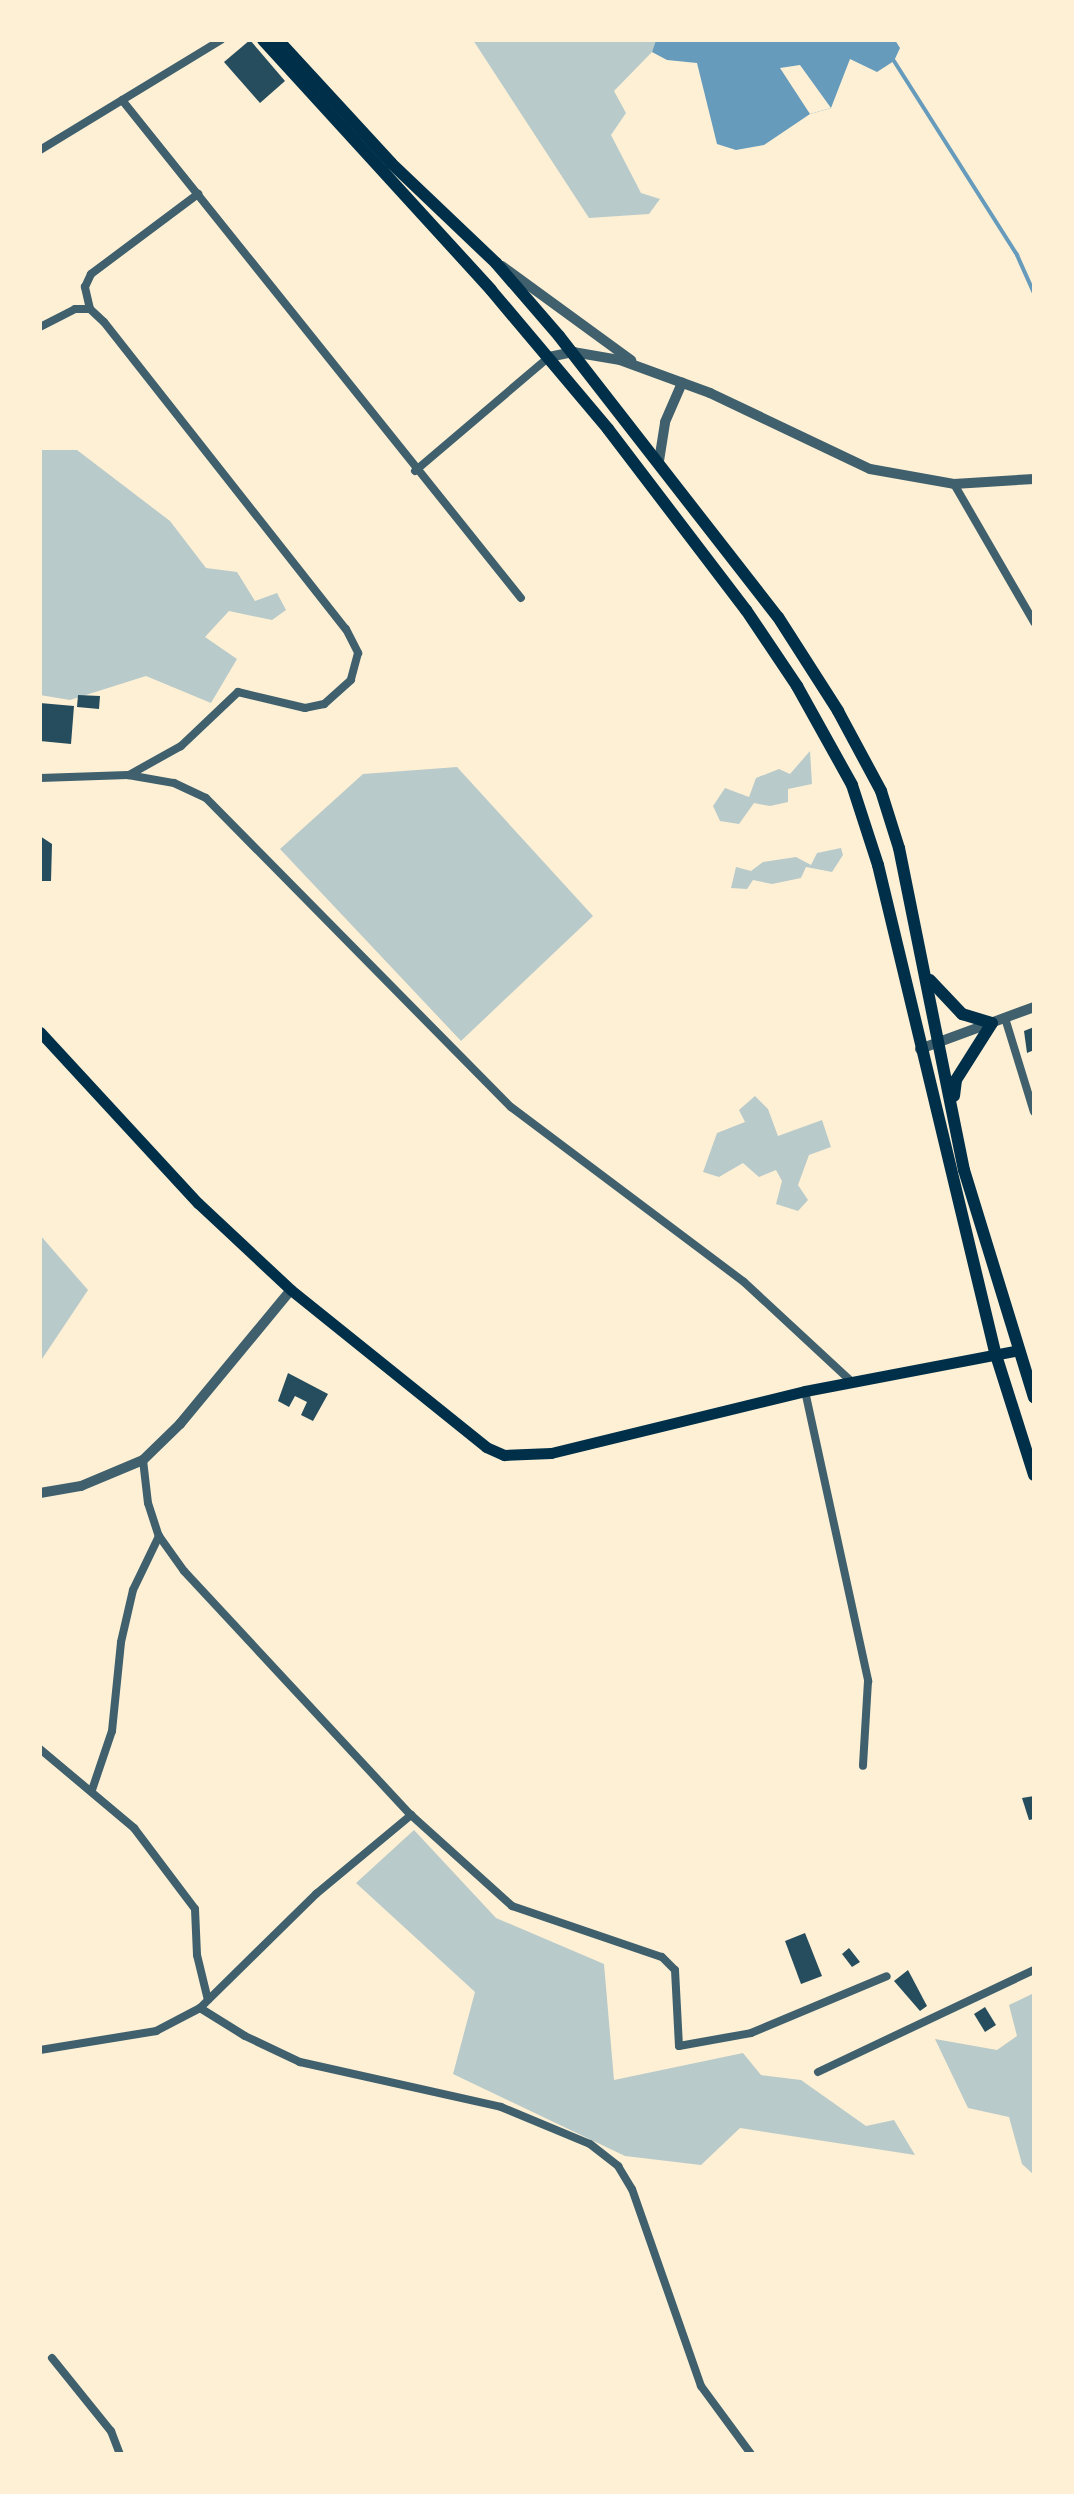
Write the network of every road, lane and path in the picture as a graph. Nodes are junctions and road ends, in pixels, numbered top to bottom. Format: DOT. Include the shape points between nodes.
graph roads {
  1 [pos="221,40"];
  2 [pos="263,40"];
  3 [pos="278,40"];
  4 [pos="122,100"];
  5 [pos="40,150"];
  6 [pos="198,194"];
  7 [pos="496,263"];
  8 [pos="90,309"];
  9 [pos="40,327"];
  10 [pos="573,352"];
  11 [pos="549,357"];
  12 [pos="640,367"];
  13 [pos="682,383"];
  14 [pos="659,461"];
  15 [pos="415,471"];
  16 [pos="1034,479"];
  17 [pos="954,484"];
  18 [pos="521,598"];
  19 [pos="1034,622"];
  20 [pos="128,775"];
  21 [pos="40,778"];
  22 [pos="928,977"];
  23 [pos="1034,1007"];
  24 [pos="1005,1018"];
  25 [pos="992,1023"];
  26 [pos="40,1032"];
  27 [pos="939,1043"];
  28 [pos="920,1049"];
  29 [pos="952,1109"];
  30 [pos="1034,1112"];
  31 [pos="291,1290"];
  32 [pos="1019,1350"];
  33 [pos="995,1352"];
  34 [pos="851,1381"];
  35 [pos="805,1391"];
  36 [pos="1034,1397"];
  37 [pos="143,1460"];
  38 [pos="1034,1475"];
  39 [pos="40,1493"];
  40 [pos="159,1536"];
  41 [pos="40,1749"];
  42 [pos="863,1766"];
  43 [pos="92,1790"];
  44 [pos="411,1815"];
  45 [pos="1034,1970"];
  46 [pos="887,1976"];
  47 [pos="208,2000"];
  48 [pos="200,2008"];
  49 [pos="40,2050"];
  50 [pos="818,2072"];
  51 [pos="52,2358"];
  52 [pos="741,2443"];
  53 [pos="120,2454"];
  54 [pos="741,2454"];
  55 [pos="751,2454"];
  1 -- 4 [label="street"];
  2 -- 11 [label="main road"];
  3 -- 7 [label="main road" via="391,163"];
  4 -- 5 [label="street"];
  4 -- 6 [label="street"];
  6 -- 8 [label="street" via="91,274 85,287"];
  6 -- 15 [label="street"];
  7 -- 10 [label="main road"];
  7 -- 12 [label="street"];
  8 -- 9 [label="street" via="75,309"];
  8 -- 20 [label="street" via="346,629 358,653 351,680 324,704 305,708 238,692 181,746"];
  10 -- 11 [label="street"];
  10 -- 12 [label="street"];
  10 -- 14 [label="main road"];
  11 -- 15 [label="street"];
  11 -- 28 [label="main road" via="746,610 797,686 852,785 878,865"];
  12 -- 13 [label="street"];
  13 -- 14 [label="street" via="665,422"];
  13 -- 17 [label="street" via="870,469"];
  14 -- 22 [label="main road" via="804,654 872,773 899,848"];
  15 -- 18 [label="street"];
  16 -- 17 [label="street"];
  17 -- 19 [label="street"];
  20 -- 21 [label="street"];
  20 -- 34 [label="street" via="174,783 231,818 511,1107 744,1282"];
  22 -- 25 [label="main road" via="962,1014"];
  22 -- 27 [label="main road"];
  23 -- 24 [label="street"];
  24 -- 25 [label="street"];
  24 -- 30 [label="street"];
  25 -- 27 [label="street"];
  25 -- 29 [label="main road" via="956,1080"];
  26 -- 31 [label="main road" via="198,1203"];
  27 -- 28 [label="street"];
  27 -- 29 [label="main road"];
  28 -- 33 [label="main road"];
  29 -- 32 [label="main road" via="964,1170"];
  31 -- 35 [label="main road" via="486,1447 504,1455 551,1453"];
  31 -- 37 [label="street" via="180,1424"];
  32 -- 33 [label="main road"];
  32 -- 36 [label="main road"];
  33 -- 34 [label="main road"];
  33 -- 38 [label="main road"];
  34 -- 35 [label="main road"];
  35 -- 42 [label="street" via="868,1681"];
  37 -- 39 [label="street" via="81,1486"];
  37 -- 40 [label="street"];
  40 -- 43 [label="street" via="133,1590 121,1642 112,1731"];
  40 -- 44 [label="street" via="231,1624"];
  41 -- 43 [label="street"];
  43 -- 47 [label="street" via="134,1828 195,1909 197,1955"];
  44 -- 46 [label="street" via="512,1906 662,1957 675,1970 679,2046 751,2033"];
  44 -- 47 [label="street" via="316,1894"];
  45 -- 50 [label="street"];
  47 -- 48 [label="street"];
  48 -- 49 [label="street" via="156,2031"];
  48 -- 52 [label="street" via="300,2062 501,2107 590,2144 618,2166 632,2189 701,2386"];
  51 -- 53 [label="street" via="111,2431"];
  52 -- 54 [label="street"];
  52 -- 55 [label="street"];
}
